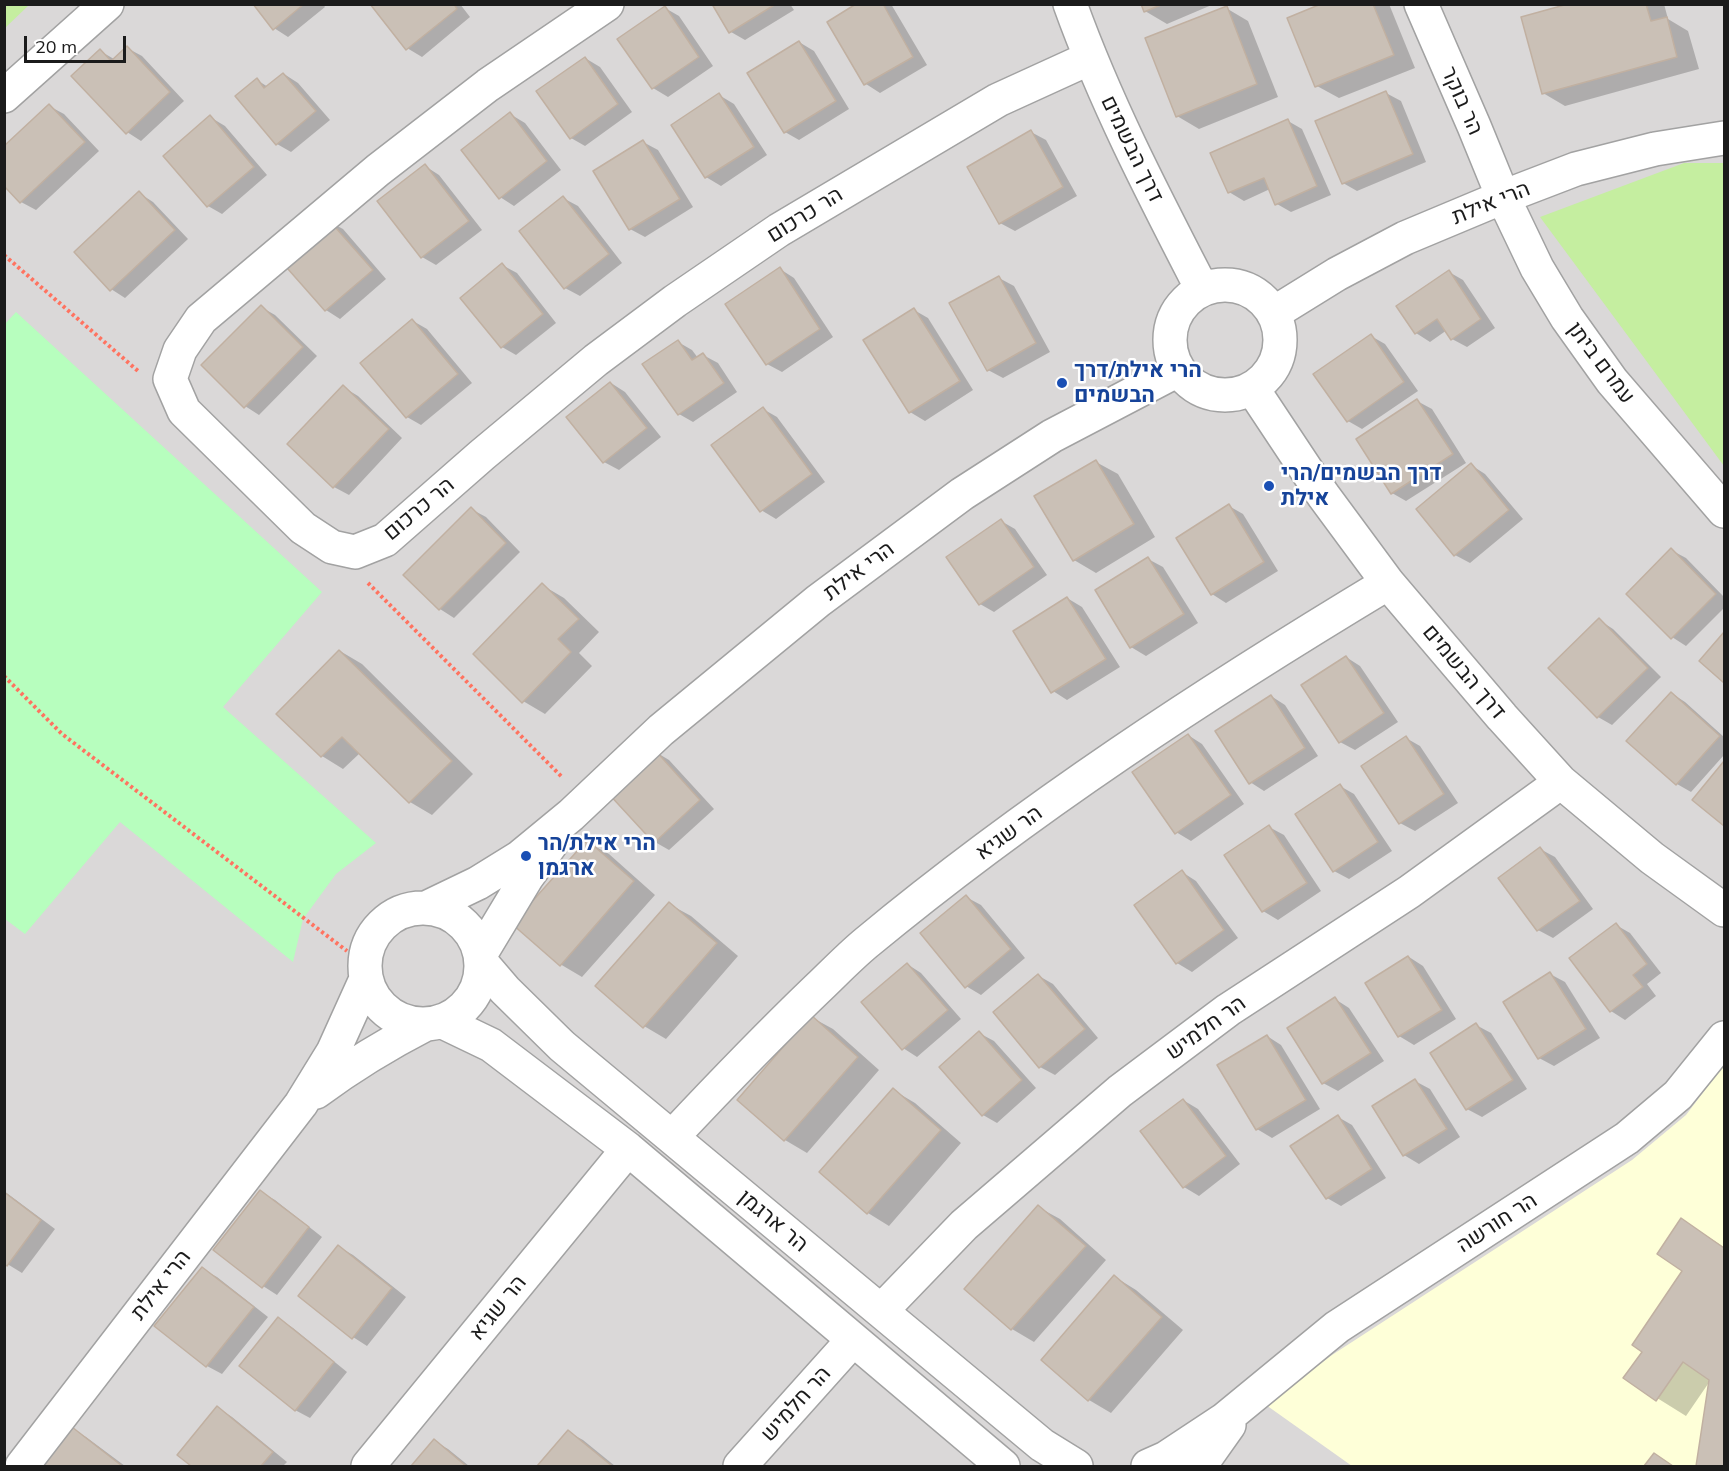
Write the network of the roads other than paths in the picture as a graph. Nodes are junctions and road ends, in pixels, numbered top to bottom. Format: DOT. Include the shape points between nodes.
graph roads {
  1 [pos="107,4"];
  2 [pos="607,4"];
  3 [pos="1070,4"];
  4 [pos="1421,4"];
  5 [pos="1090,58"];
  6 [pos="4,96"];
  7 [pos="1725,138"];
  8 [pos="1503,197"];
  9 [pos="1202,289"];
  10 [pos="1274,313"];
  11 [pos="1178,370"];
  12 [pos="1252,388"];
  13 [pos="1725,511"];
  14 [pos="1388,583"];
  15 [pos="1561,782"];
  16 [pos="579,808"];
  17 [pos="426,908"];
  18 [pos="1725,910"];
  19 [pos="481,958"];
  20 [pos="366,972"];
  21 [pos="433,1023"];
  22 [pos="1725,1038"];
  23 [pos="301,1104"];
  24 [pos="672,1137"];
  25 [pos="628,1149"];
  26 [pos="881,1311"];
  27 [pos="852,1341"];
  28 [pos="1255,1394"];
  29 [pos="22,1467"];
  30 [pos="368,1467"];
  31 [pos="740,1467"];
  32 [pos="1003,1467"];
  33 [pos="1076,1467"];
  34 [pos="1148,1467"];
  35 [pos="1200,1467"];
  1 -- 6 [label="street"];
  2 -- 5 [label="street, הר כרכום" via="488,85 378,170 201,319 180,350 170,379 184,411 303,528 332,547 355,552 385,540 596,360 779,230 998,100"];
  3 -- 5 [label="street, דרך הבשמים"];
  4 -- 8 [label="street, הר בוקר"];
  5 -- 9 [label="street, דרך הבשמים" via="1126,141"];
  7 -- 8 [label="street, הרי אילת" via="1655,149 1576,169"];
  8 -- 10 [label="street, הרי אילת" via="1405,237"];
  8 -- 13 [label="street, עמרם ביתן" via="1537,268 1605,372"];
  9 -- 10 [label="street" via="1225,284 1248,289"];
  9 -- 11 [label="street" via="1186,301 1174,318 1169,345"];
  10 -- 12 [label="street" via="1280,349 1270,372"];
  11 -- 12 [label="street" via="1187,381 1211,394 1225,396"];
  11 -- 16 [label="street, הרי אילת" via="1052,436 962,494 762,646 661,730"];
  12 -- 14 [label="street, דרך הבשמים"];
  14 -- 15 [label="street, דרך הבשמים"];
  14 -- 24 [label="street, הר שגיא" via="1136,743 972,860 864,945 767,1037"];
  15 -- 18 [label="street, דרך הבשמים" via="1652,858"];
  15 -- 26 [label="street, הר חלמיש" via="1409,892 1228,1010 1120,1091 964,1225"];
  16 -- 17 [label="street, הרי אילת" via="520,857"];
  16 -- 19 [label="street, הרי אילת" via="527,877"];
  17 -- 19 [label="street" via="461,922 473,937"];
  17 -- 20 [label="street" via="400,913 384,924 371,940"];
  19 -- 21 [label="street" via="478,987 471,998 463,1008"];
  19 -- 24 [label="street, הר ארגמן" via="532,1018"];
  20 -- 21 [label="street" via="378,1003 388,1012 399,1019"];
  20 -- 23 [label="street, הרי אילת" via="333,1052"];
  21 -- 23 [label="street, הרי אילת" via="391,1041"];
  21 -- 25 [label="street, הר ארגמן" via="491,1045"];
  22 -- 28 [label="street, הר חורשה" via="1678,1095 1627,1138 1337,1327"];
  23 -- 29 [label="street, הרי אילת"];
  24 -- 26 [label="street, הר ארגמן"];
  25 -- 27 [label="street, הר ארגמן"];
  25 -- 30 [label="street, הר שגיא"];
  26 -- 33 [label="street, הר ארגמן" via="1042,1445"];
  27 -- 31 [label="street, הר חלמיש"];
  27 -- 32 [label="street, הר ארגמן"];
  28 -- 34 [label="street, הר חורשה" via="1202,1435"];
  28 -- 35 [label="street, הר חורשה"];
}
